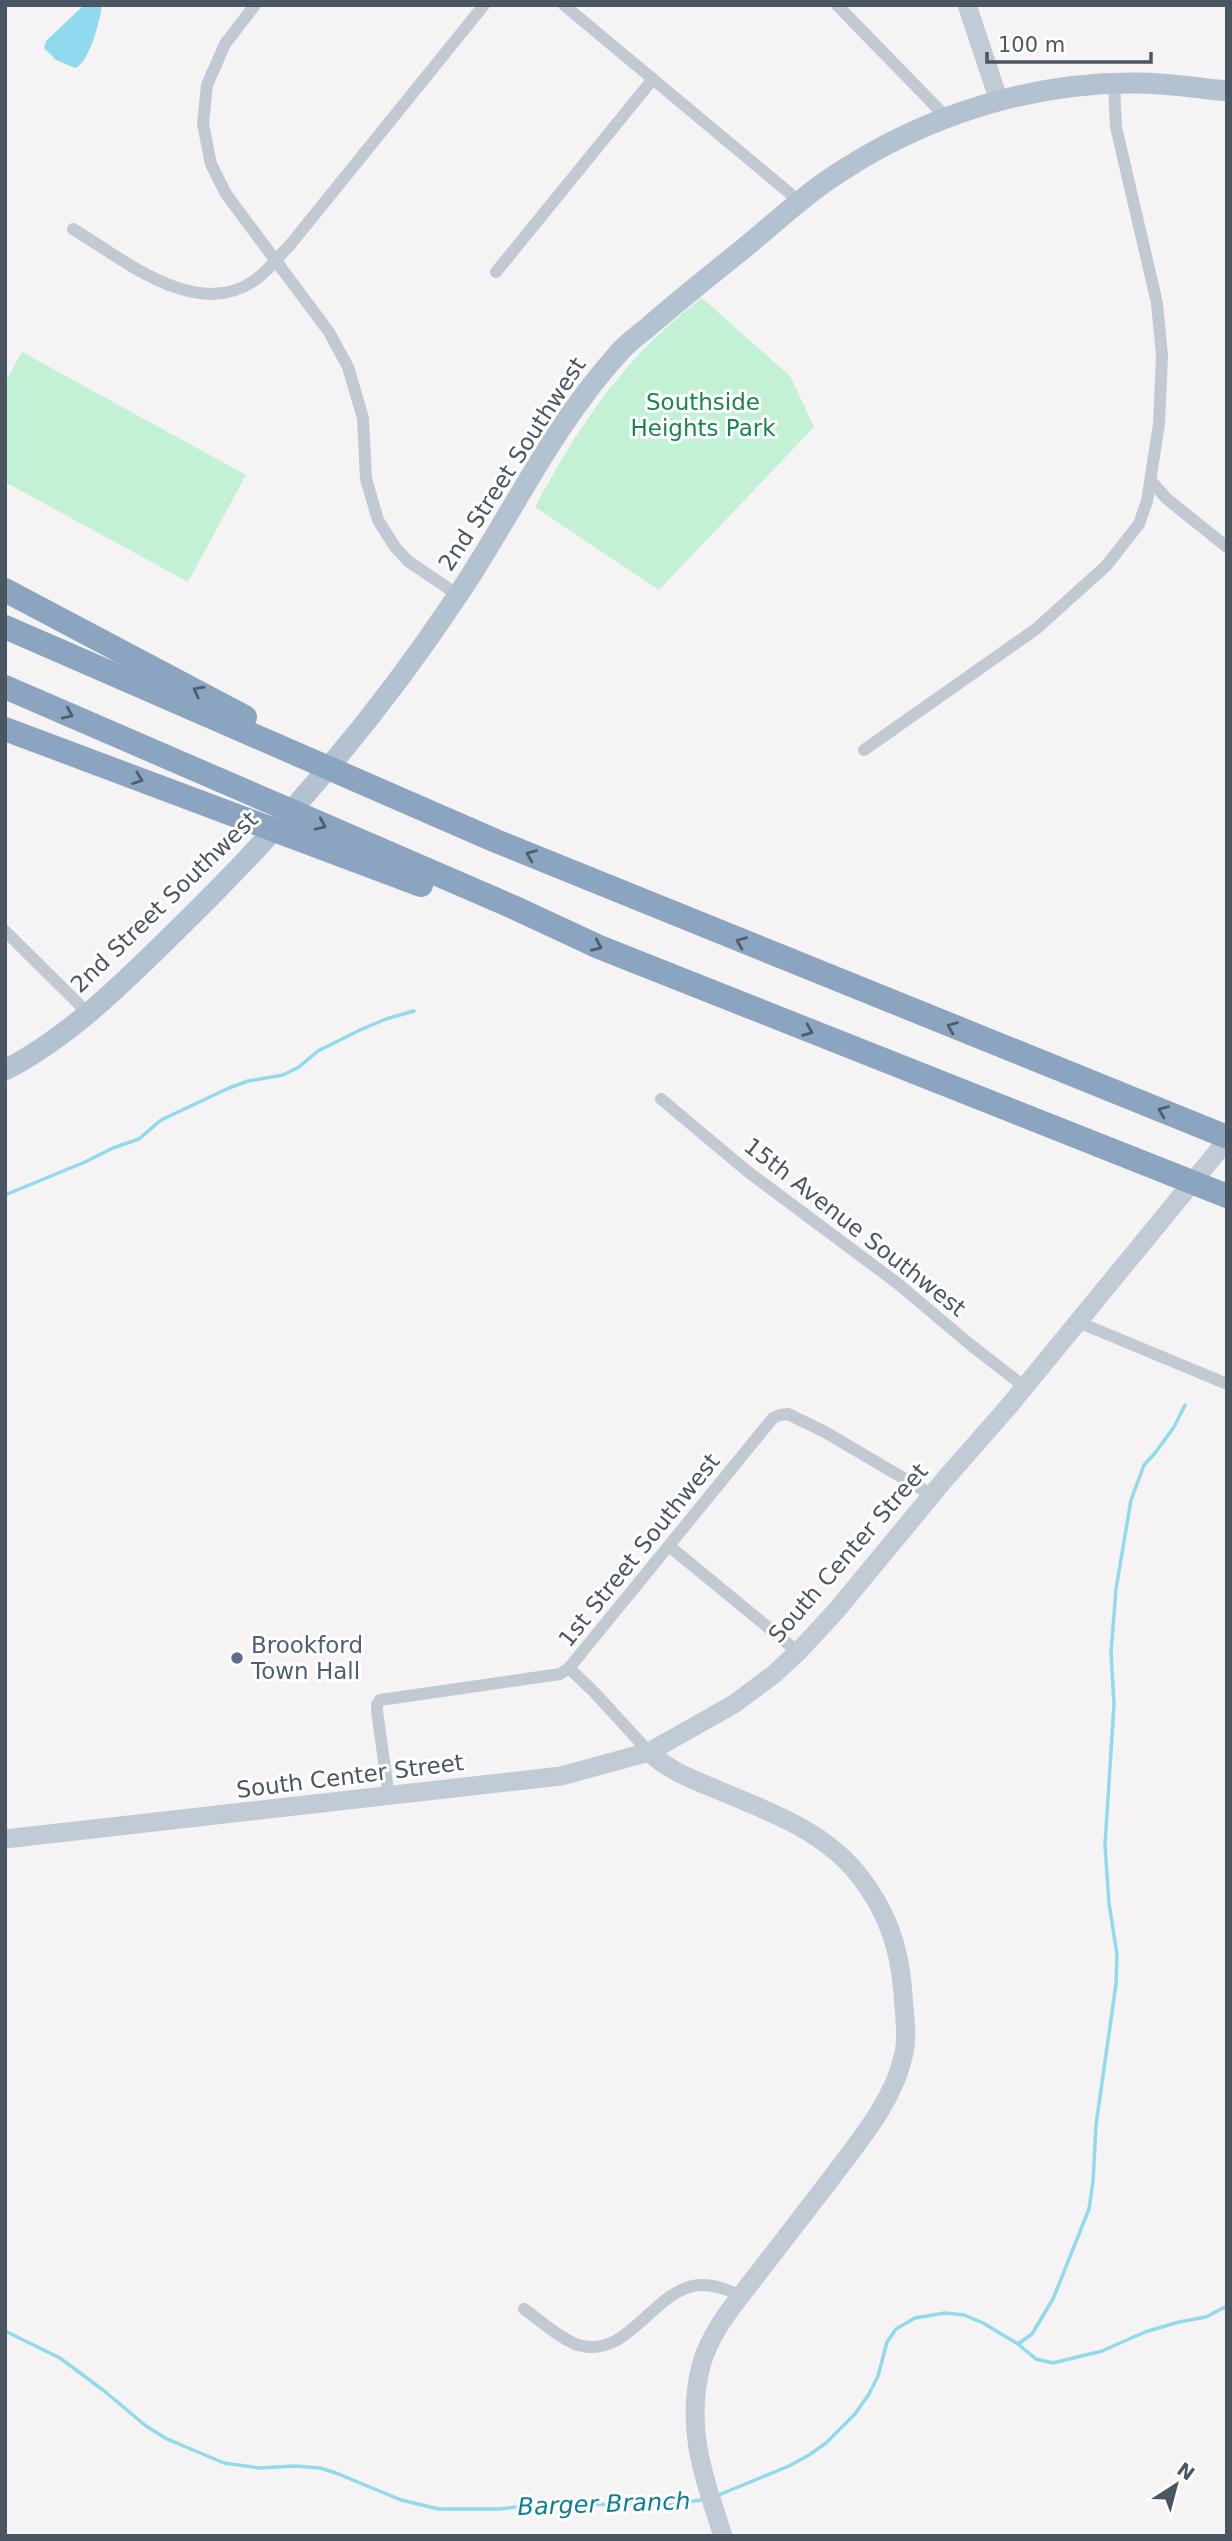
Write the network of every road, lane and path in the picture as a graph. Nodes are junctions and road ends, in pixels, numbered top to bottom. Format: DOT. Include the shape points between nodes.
graph roads {
  1 [pos="255,5"];
  2 [pos="484,5"];
  3 [pos="564,5"];
  4 [pos="837,5"];
  5 [pos="967,5"];
  6 [pos="653,79"];
  7 [pos="1114,83"];
  8 [pos="1227,91"];
  9 [pos="999,101"];
  10 [pos="947,118"];
  11 [pos="799,201"];
  12 [pos="74,229"];
  13 [pos="275,261"];
  14 [pos="496,272"];
  15 [pos="1151,481"];
  16 [pos="1227,547"];
  17 [pos="5,590"];
  18 [pos="458,595"];
  19 [pos="5,627"];
  20 [pos="5,687"];
  21 [pos="5,729"];
  22 [pos="864,750"];
  23 [pos="365,782"];
  24 [pos="558,928"];
  25 [pos="5,931"];
  26 [pos="88,1013"];
  27 [pos="5,1070"];
  28 [pos="660,1099"];
  29 [pos="1227,1139"];
  30 [pos="1227,1195"];
  31 [pos="1078,1322"];
  32 [pos="1227,1384"];
  33 [pos="1025,1387"];
  34 [pos="932,1494"];
  35 [pos="669,1546"];
  36 [pos="799,1652"];
  37 [pos="569,1668"];
  38 [pos="649,1752"];
  39 [pos="389,1797"];
  40 [pos="5,1839"];
  41 [pos="741,2295"];
  42 [pos="524,2309"];
  43 [pos="723,2536"];
  1 -- 13 [label="street" via="235,30 207,85 205,140 226,194"];
  2 -- 13 [label="street"];
  3 -- 6 [label="street"];
  4 -- 10 [label="street"];
  5 -- 9 [label="street"];
  6 -- 11 [label="street"];
  6 -- 14 [label="street"];
  7 -- 8 [label="main road, 2nd Street Southwest"];
  7 -- 9 [label="main road, 2nd Street Southwest"];
  7 -- 15 [label="street" via="1115,127 1159,321 1163,391"];
  9 -- 10 [label="main road, 2nd Street Southwest"];
  10 -- 11 [label="main road, 2nd Street Southwest" via="873,152"];
  11 -- 18 [label="main road, 2nd Street Southwest" via="619,352 565,422"];
  12 -- 13 [label="street" via="166,284 190,292 215,294 236,289 256,279"];
  13 -- 18 [label="street" via="329,332 348,367 363,418 366,479 377,520 408,561"];
  15 -- 16 [label="street"];
  15 -- 22 [label="street" via="1139,524 1086,586 1018,643"];
  23 -- 17 [label="highway, one-way"];
  18 -- 26 [label="main road, 2nd Street Southwest" via="312,789 244,865"];
  19 -- 23 [label="highway"];
  20 -- 24 [label="highway, one-way"];
  21 -- 24 [label="highway, one-way" via="446,894"];
  29 -- 23 [label="highway, one-way" via="650,905"];
  24 -- 30 [label="highway, one-way"];
  25 -- 26 [label="street"];
  26 -- 27 [label="main road, 2nd Street Southwest" via="44,1048"];
  28 -- 33 [label="street, 15th Avenue Southwest"];
  29 -- 31 [label="street, South Center Street"];
  31 -- 32 [label="street"];
  31 -- 33 [label="street, South Center Street"];
  33 -- 34 [label="street, South Center Street"];
  34 -- 35 [label="street, 1st Street Southwest" via="847,1444 788,1414 780,1415"];
  34 -- 36 [label="street, South Center Street"];
  35 -- 36 [label="street"];
  35 -- 37 [label="street, 1st Street Southwest"];
  36 -- 38 [label="street, South Center Street" via="734,1704"];
  37 -- 38 [label="street"];
  37 -- 39 [label="street" via="560,1674 380,1700 377,1712"];
  38 -- 39 [label="street, South Center Street" via="561,1776"];
  38 -- 41 [label="street" via="681,1774 792,1822 837,1853 883,1911 901,1970 904,2053 887,2097 855,2147"];
  39 -- 40 [label="street, South Center Street"];
  41 -- 42 [label="street" via="707,2285 680,2290 620,2339 594,2347 564,2338"];
  41 -- 43 [label="street" via="707,2351 694,2405 698,2456"];
}
